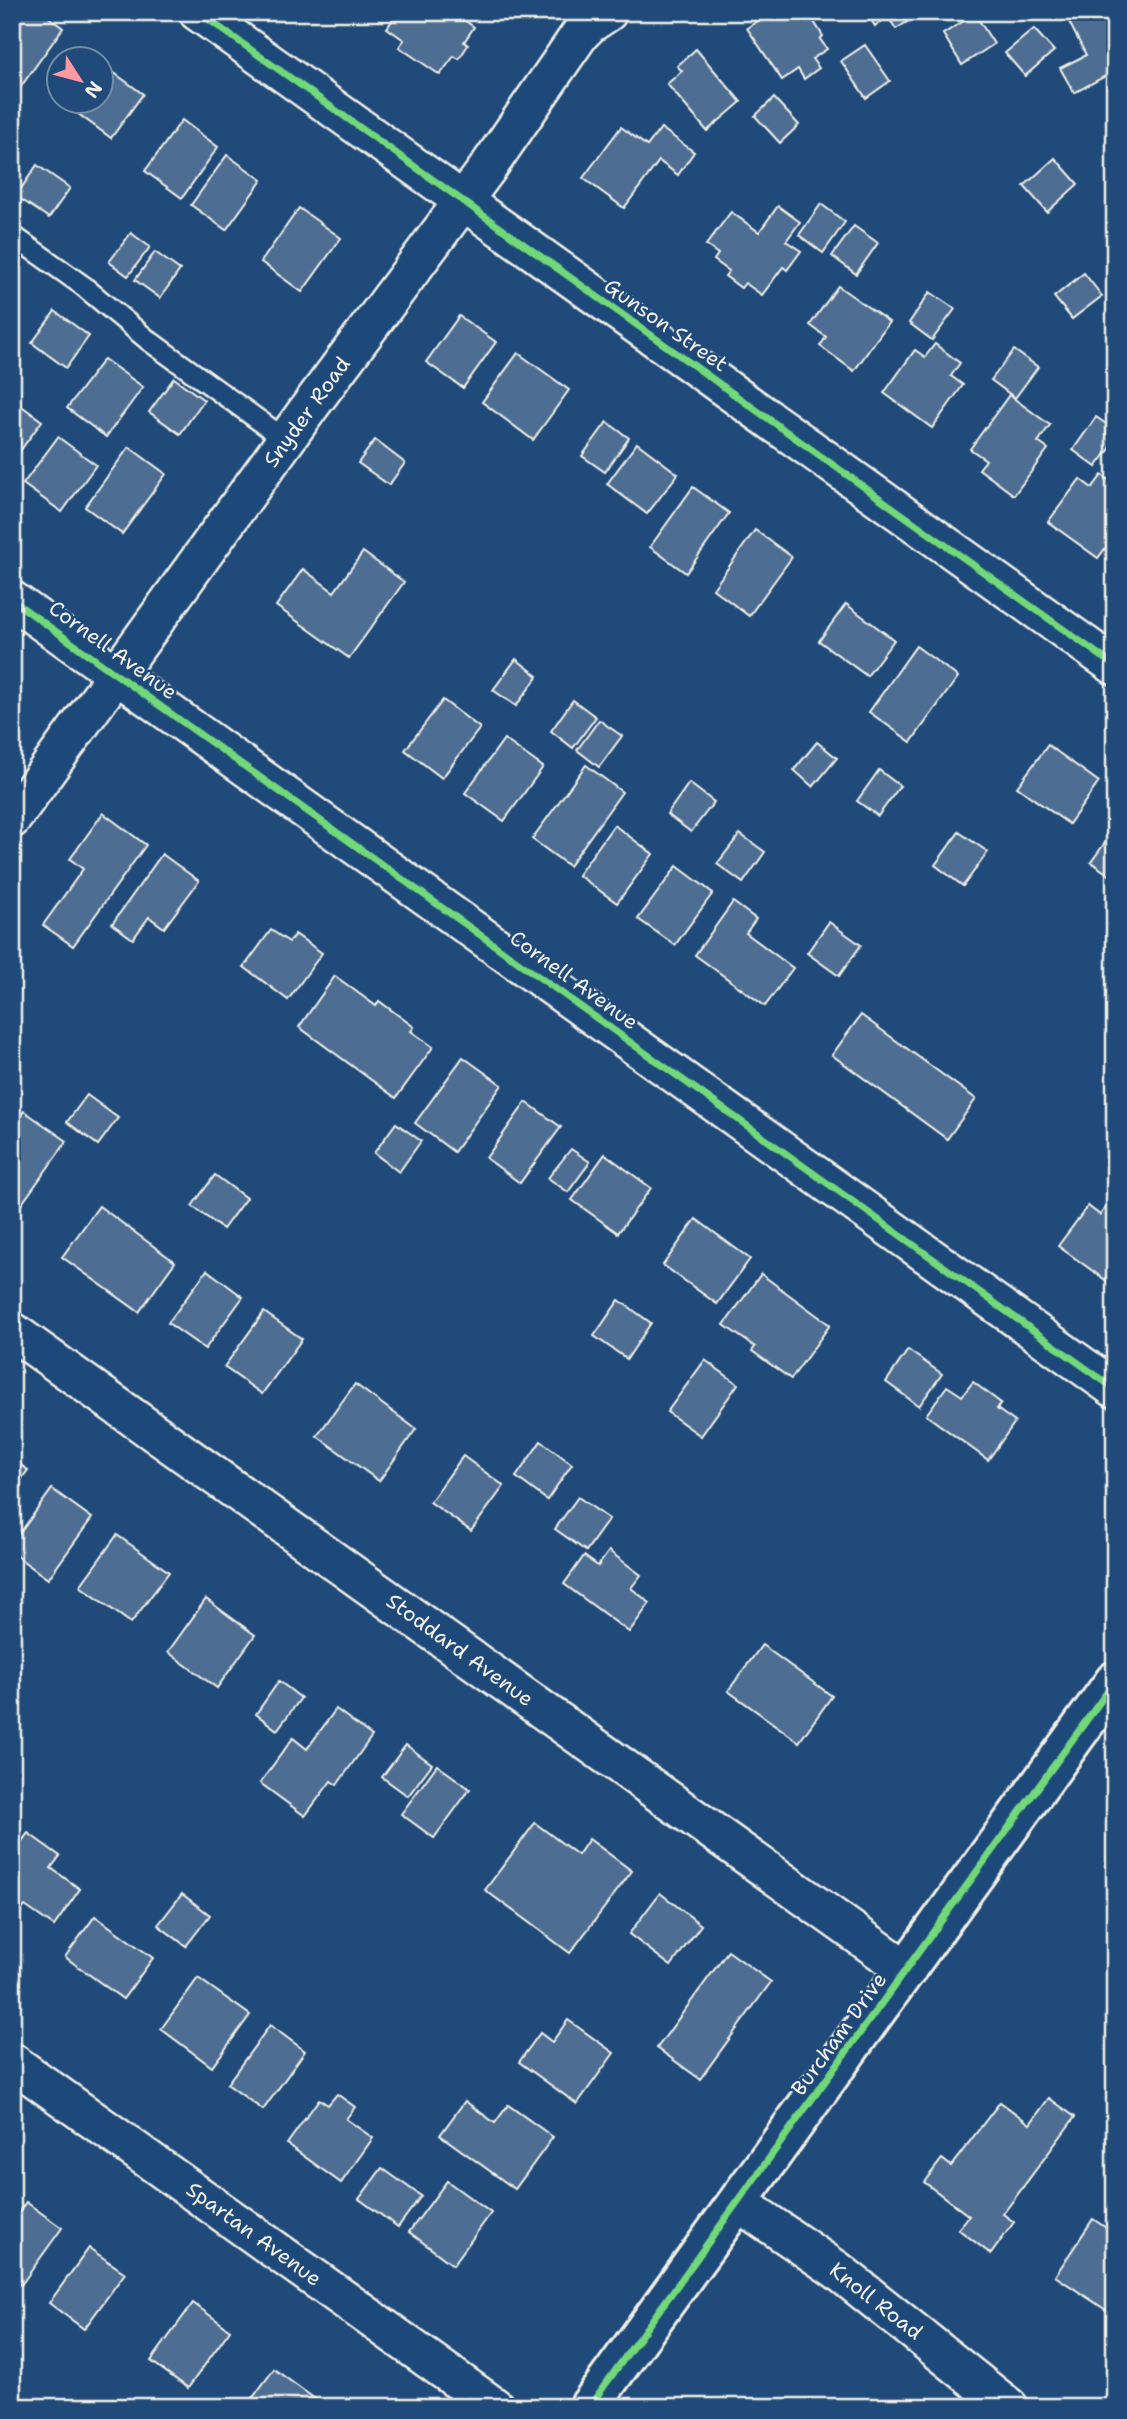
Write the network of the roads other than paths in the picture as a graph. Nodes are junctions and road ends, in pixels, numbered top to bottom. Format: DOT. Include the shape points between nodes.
graph roads {
  1 [pos="198,12"];
  2 [pos="608,12"];
  3 [pos="462,202"];
  4 [pos="12,235"];
  5 [pos="286,440"];
  6 [pos="12,600"];
  7 [pos="1115,666"];
  8 [pos="117,674"];
  9 [pos="12,819"];
  10 [pos="12,1331"];
  11 [pos="1115,1390"];
  12 [pos="1115,1681"];
  13 [pos="907,1970"];
  14 [pos="12,2062"];
  15 [pos="739,2203"];
  16 [pos="495,2407"];
  17 [pos="589,2407"];
  18 [pos="1009,2407"];
  1 -- 3 [label="street, Gunson Street"];
  2 -- 3 [label="street, Snyder Road" via="580,34"];
  3 -- 5 [label="street, Snyder Road"];
  3 -- 7 [label="street, Gunson Street"];
  4 -- 5 [label="lane"];
  5 -- 8 [label="street, Snyder Road"];
  6 -- 8 [label="street, Cornell Avenue"];
  8 -- 9 [label="street, Snyder Road"];
  8 -- 11 [label="street, Cornell Avenue"];
  10 -- 13 [label="street, Stoddard Avenue"];
  12 -- 13 [label="street, Burcham Drive"];
  13 -- 15 [label="street, Burcham Drive"];
  14 -- 16 [label="street, Spartan Avenue"];
  15 -- 17 [label="street, Burcham Drive"];
  15 -- 18 [label="street, Knoll Road" via="837,2270"];
}
